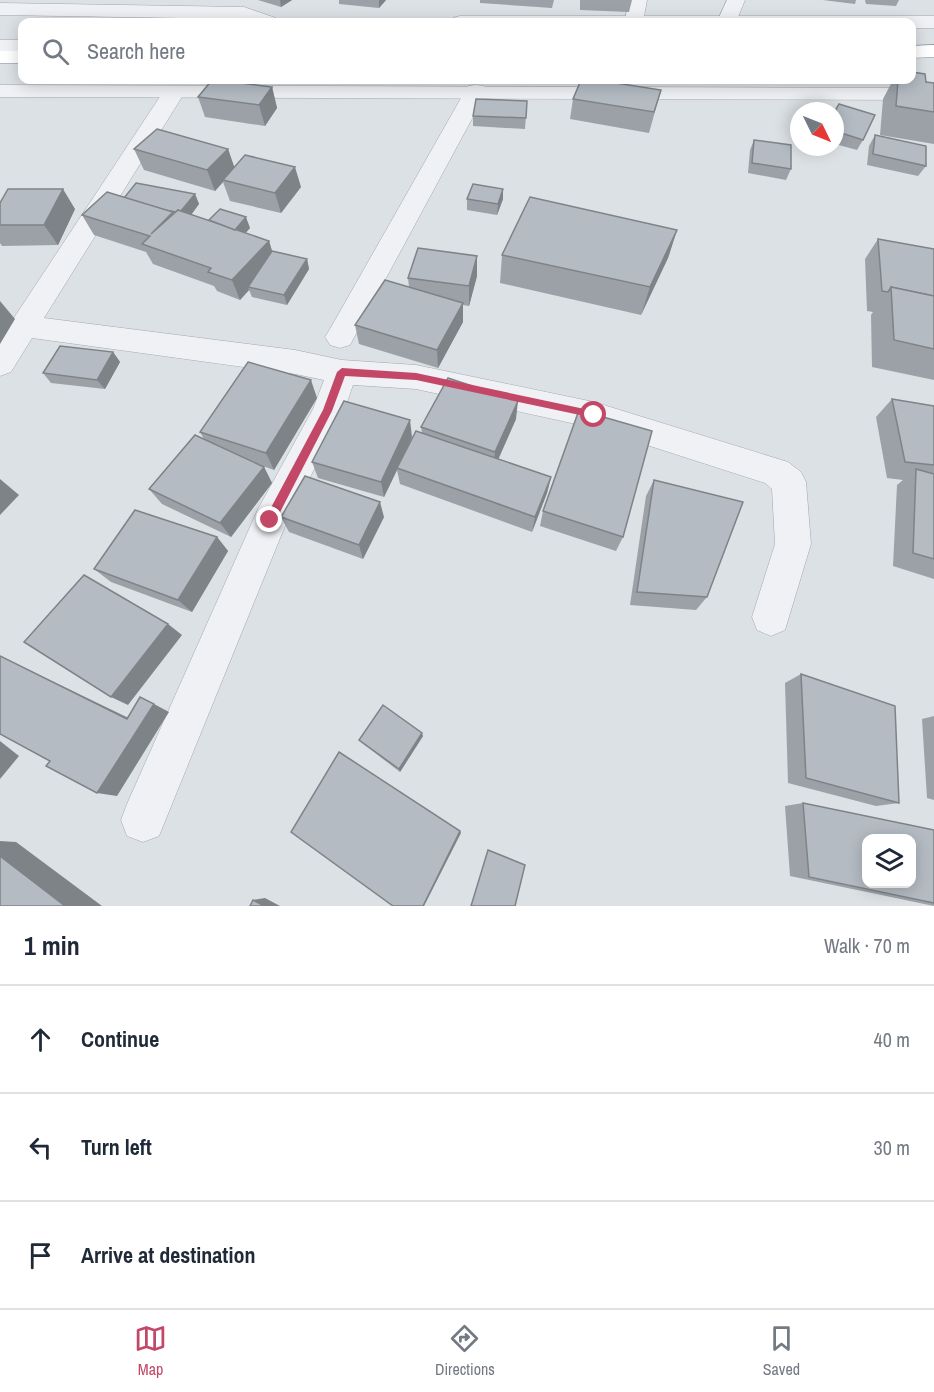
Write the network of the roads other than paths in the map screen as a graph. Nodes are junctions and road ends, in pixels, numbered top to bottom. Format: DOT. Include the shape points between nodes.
graph roads {
  1 [pos="736,0"];
  2 [pos="0,9"];
  3 [pos="637,10"];
  4 [pos="257,18"];
  5 [pos="519,18"];
  6 [pos="698,18"];
  7 [pos="729,18"];
  8 [pos="916,22"];
  9 [pos="934,22"];
  10 [pos="0,29"];
  11 [pos="18,29"];
  12 [pos="916,37"];
  13 [pos="934,37"];
  14 [pos="0,46"];
  15 [pos="18,46"];
  16 [pos="934,51"];
  17 [pos="916,52"];
  18 [pos="0,57"];
  19 [pos="18,57"];
  20 [pos="0,76"];
  21 [pos="18,76"];
  22 [pos="476,91"];
  23 [pos="0,92"];
  24 [pos="174,92"];
  25 [pos="934,94"];
  26 [pos="24,326"];
  27 [pos="340,338"];
  28 [pos="0,364"];
  29 [pos="342,372"];
  30 [pos="771,617"];
  31 [pos="143,820"];
  1 -- 7 [label="street"];
  2 -- 4 [label="street" via="244,13"];
  3 -- 5 [label="street"];
  3 -- 6 [label="street"];
  8 -- 9 [label="street"];
  10 -- 11 [label="street"];
  12 -- 13 [label="street"];
  14 -- 15 [label="street"];
  16 -- 17 [label="highway"];
  18 -- 19 [label="highway"];
  20 -- 21 [label="highway"];
  22 -- 24 [label="street"];
  22 -- 25 [label="street"];
  22 -- 27 [label="street"];
  23 -- 24 [label="street"];
  24 -- 26 [label="street"];
  26 -- 28 [label="street"];
  26 -- 29 [label="street" via="295,362"];
  29 -- 30 [label="street" via="416,377 594,415 776,472 789,482 793,544"];
  29 -- 31 [label="street" via="328,411 270,520"];
}
